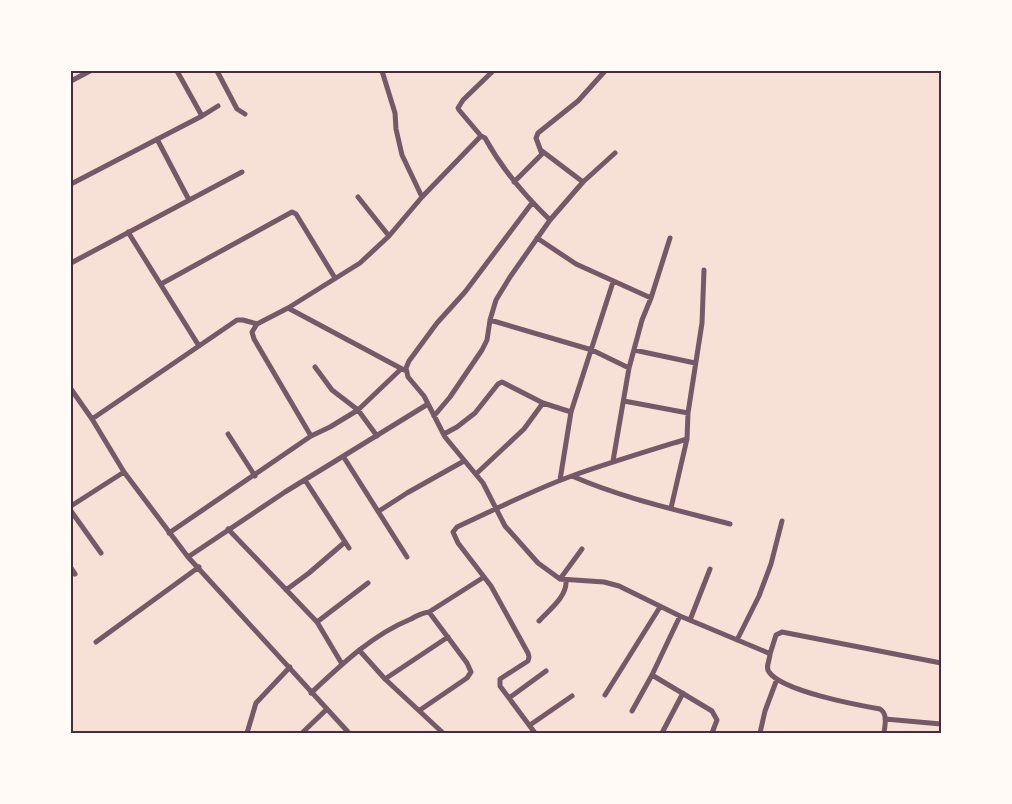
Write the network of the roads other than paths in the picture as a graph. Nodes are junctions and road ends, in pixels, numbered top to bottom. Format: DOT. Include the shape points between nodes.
graph roads {
  1 [pos="90,71"];
  2 [pos="177,71"];
  3 [pos="217,71"];
  4 [pos="382,71"];
  5 [pos="492,71"];
  6 [pos="605,71"];
  7 [pos="71,81"];
  8 [pos="218,106"];
  9 [pos="245,114"];
  10 [pos="202,116"];
  11 [pos="481,136"];
  12 [pos="158,139"];
  13 [pos="542,151"];
  14 [pos="615,153"];
  15 [pos="242,172"];
  16 [pos="514,182"];
  17 [pos="583,182"];
  18 [pos="71,184"];
  19 [pos="358,197"];
  20 [pos="422,197"];
  21 [pos="189,200"];
  22 [pos="532,203"];
  23 [pos="550,220"];
  24 [pos="128,232"];
  25 [pos="390,236"];
  26 [pos="537,238"];
  27 [pos="670,238"];
  28 [pos="71,263"];
  29 [pos="704,270"];
  30 [pos="334,278"];
  31 [pos="613,282"];
  32 [pos="161,284"];
  33 [pos="651,298"];
  34 [pos="288,308"];
  35 [pos="490,320"];
  36 [pos="257,324"];
  37 [pos="199,346"];
  38 [pos="592,350"];
  39 [pos="634,350"];
  40 [pos="695,363"];
  41 [pos="316,367"];
  42 [pos="629,368"];
  43 [pos="404,370"];
  44 [pos="71,389"];
  45 [pos="624,401"];
  46 [pos="543,403"];
  47 [pos="428,404"];
  48 [pos="358,410"];
  49 [pos="571,412"];
  50 [pos="688,413"];
  51 [pos="434,416"];
  52 [pos="92,419"];
  53 [pos="228,434"];
  54 [pos="444,434"];
  55 [pos="311,436"];
  56 [pos="376,436"];
  57 [pos="687,439"];
  58 [pos="343,456"];
  59 [pos="464,461"];
  60 [pos="613,462"];
  61 [pos="124,472"];
  62 [pos="476,474"];
  63 [pos="254,476"];
  64 [pos="571,476"];
  65 [pos="304,480"];
  66 [pos="560,480"];
  67 [pos="71,506"];
  68 [pos="671,508"];
  69 [pos="496,509"];
  70 [pos="71,511"];
  71 [pos="379,511"];
  72 [pos="782,521"];
  73 [pos="730,524"];
  74 [pos="228,529"];
  75 [pos="169,533"];
  76 [pos="345,542"];
  77 [pos="349,548"];
  78 [pos="582,549"];
  79 [pos="101,553"];
  80 [pos="408,556"];
  81 [pos="188,557"];
  82 [pos="199,567"];
  83 [pos="71,568"];
  84 [pos="710,569"];
  85 [pos="75,574"];
  86 [pos="484,577"];
  87 [pos="563,580"];
  88 [pos="368,583"];
  89 [pos="286,590"];
  90 [pos="660,607"];
  91 [pos="429,612"];
  92 [pos="680,616"];
  93 [pos="690,620"];
  94 [pos="539,621"];
  95 [pos="317,622"];
  96 [pos="448,637"];
  97 [pos="737,640"];
  98 [pos="96,642"];
  99 [pos="359,650"];
  100 [pos="770,654"];
  101 [pos="941,663"];
  102 [pos="342,664"];
  103 [pos="290,667"];
  104 [pos="546,670"];
  105 [pos="652,675"];
  106 [pos="385,678"];
  107 [pos="777,679"];
  108 [pos="312,693"];
  109 [pos="683,693"];
  110 [pos="605,695"];
  111 [pos="572,696"];
  112 [pos="509,698"];
  113 [pos="328,710"];
  114 [pos="420,710"];
  115 [pos="632,711"];
  116 [pos="885,719"];
  117 [pos="941,724"];
  118 [pos="530,725"];
  119 [pos="247,733"];
  120 [pos="302,733"];
  121 [pos="349,733"];
  122 [pos="443,733"];
  123 [pos="535,733"];
  124 [pos="662,733"];
  125 [pos="712,733"];
  126 [pos="760,733"];
  127 [pos="884,733"];
  1 -- 7 [label="street"];
  2 -- 10 [label="street"];
  3 -- 9 [label="street" via="236,109"];
  4 -- 20 [label="street" via="395,112 402,155"];
  5 -- 11 [label="street" via="458,108"];
  6 -- 13 [label="street" via="578,101 538,133 536,138"];
  8 -- 10 [label="street"];
  10 -- 12 [label="street"];
  11 -- 16 [label="street"];
  11 -- 20 [label="street"];
  12 -- 18 [label="street"];
  12 -- 21 [label="street"];
  13 -- 16 [label="street" via="541,156"];
  13 -- 17 [label="street"];
  14 -- 17 [label="street"];
  15 -- 21 [label="street"];
  16 -- 22 [label="street"];
  17 -- 23 [label="street"];
  19 -- 25 [label="street"];
  20 -- 25 [label="street"];
  21 -- 24 [label="street"];
  22 -- 23 [label="street"];
  22 -- 43 [label="street"];
  23 -- 26 [label="street"];
  24 -- 28 [label="street"];
  24 -- 32 [label="street"];
  25 -- 30 [label="street" via="360,263"];
  26 -- 31 [label="street" via="576,264"];
  26 -- 35 [label="street" via="501,292"];
  27 -- 33 [label="street"];
  29 -- 40 [label="street"];
  30 -- 32 [label="street" via="292,212"];
  30 -- 34 [label="street"];
  31 -- 33 [label="street"];
  31 -- 38 [label="street"];
  32 -- 37 [label="street"];
  33 -- 39 [label="street"];
  34 -- 36 [label="street"];
  34 -- 43 [label="street"];
  35 -- 38 [label="street"];
  35 -- 51 [label="street" via="482,350"];
  36 -- 37 [label="street" via="236,320"];
  36 -- 55 [label="street" via="252,332 254,339"];
  37 -- 52 [label="street"];
  38 -- 42 [label="street"];
  38 -- 49 [label="street"];
  39 -- 40 [label="street"];
  39 -- 42 [label="street"];
  40 -- 50 [label="street"];
  41 -- 48 [label="street" via="332,390"];
  42 -- 45 [label="street"];
  43 -- 47 [label="street"];
  43 -- 48 [label="street"];
  44 -- 52 [label="street"];
  45 -- 50 [label="street"];
  45 -- 60 [label="street"];
  46 -- 49 [label="street"];
  46 -- 54 [label="street" via="502,382 474,413"];
  46 -- 62 [label="street" via="524,428"];
  47 -- 51 [label="street"];
  47 -- 56 [label="street"];
  48 -- 55 [label="street"];
  48 -- 56 [label="street"];
  49 -- 66 [label="street"];
  50 -- 57 [label="street"];
  51 -- 54 [label="street"];
  52 -- 61 [label="street"];
  53 -- 63 [label="street"];
  54 -- 59 [label="street"];
  55 -- 63 [label="street"];
  56 -- 58 [label="street"];
  57 -- 60 [label="street"];
  57 -- 68 [label="street"];
  58 -- 65 [label="street"];
  58 -- 71 [label="street"];
  59 -- 62 [label="street"];
  59 -- 71 [label="street"];
  60 -- 64 [label="street"];
  61 -- 67 [label="street"];
  61 -- 75 [label="street"];
  62 -- 69 [label="street"];
  63 -- 75 [label="street"];
  64 -- 66 [label="street"];
  64 -- 68 [label="street"];
  65 -- 74 [label="street"];
  65 -- 76 [label="street"];
  66 -- 69 [label="street"];
  68 -- 73 [label="street"];
  69 -- 86 [label="street" via="457,527 453,532"];
  69 -- 87 [label="street" via="505,526 538,563"];
  70 -- 79 [label="street"];
  71 -- 80 [label="street"];
  72 -- 97 [label="street" via="771,564"];
  74 -- 81 [label="street"];
  74 -- 89 [label="street"];
  75 -- 81 [label="street"];
  76 -- 77 [label="street"];
  76 -- 89 [label="street"];
  78 -- 87 [label="street"];
  81 -- 82 [label="street"];
  82 -- 98 [label="street"];
  82 -- 103 [label="street"];
  83 -- 85 [label="street"];
  84 -- 93 [label="street"];
  86 -- 91 [label="street"];
  86 -- 112 [label="street" via="529,656 525,664 500,679 500,686"];
  87 -- 90 [label="street" via="604,582"];
  87 -- 94 [label="street" via="564,594"];
  88 -- 95 [label="street"];
  89 -- 95 [label="street"];
  90 -- 92 [label="street"];
  90 -- 110 [label="street"];
  91 -- 96 [label="street"];
  91 -- 99 [label="street" via="399,624"];
  92 -- 93 [label="street"];
  92 -- 105 [label="street"];
  93 -- 97 [label="street"];
  95 -- 102 [label="street"];
  96 -- 106 [label="street"];
  96 -- 114 [label="street" via="470,668 470,674"];
  97 -- 100 [label="street"];
  99 -- 102 [label="street"];
  99 -- 106 [label="street"];
  100 -- 101 [label="street" via="776,635 782,632"];
  100 -- 107 [label="street" via="767,669"];
  102 -- 108 [label="street"];
  103 -- 108 [label="street"];
  103 -- 119 [label="street" via="256,703"];
  104 -- 112 [label="street"];
  105 -- 109 [label="street"];
  105 -- 115 [label="street"];
  106 -- 114 [label="street"];
  107 -- 116 [label="street" via="845,703 880,708"];
  107 -- 126 [label="street"];
  108 -- 113 [label="street"];
  109 -- 124 [label="street"];
  109 -- 125 [label="street" via="714,714 717,723"];
  111 -- 118 [label="street"];
  112 -- 118 [label="street"];
  113 -- 120 [label="street"];
  113 -- 121 [label="street"];
  114 -- 122 [label="street"];
  116 -- 117 [label="street"];
  116 -- 127 [label="street"];
  118 -- 123 [label="street"];
}
